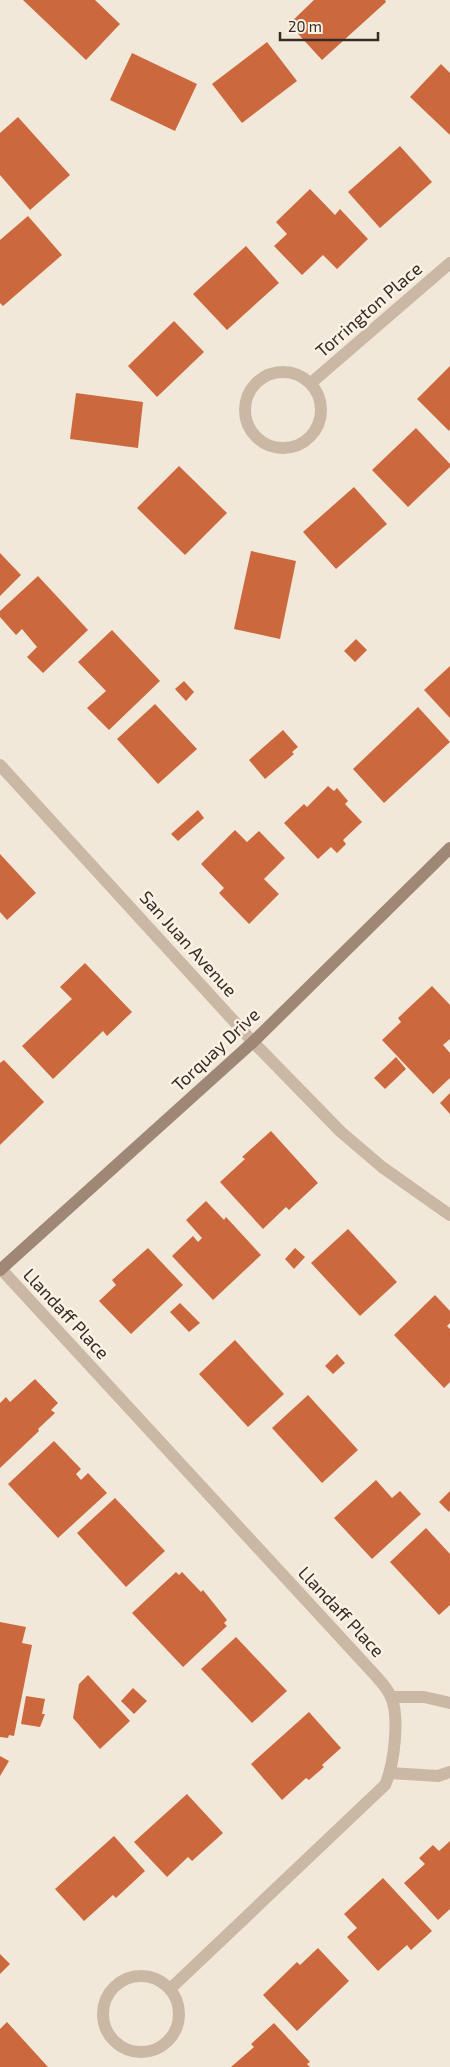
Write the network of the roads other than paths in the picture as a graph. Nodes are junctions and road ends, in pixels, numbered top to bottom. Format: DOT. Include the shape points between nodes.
graph roads {
  1 [pos="450,263"];
  2 [pos="311,384"];
  3 [pos="0,765"];
  4 [pos="450,848"];
  5 [pos="252,1042"];
  6 [pos="450,1215"];
  7 [pos="0,1270"];
  8 [pos="391,1697"];
  9 [pos="450,1703"];
  10 [pos="450,1772"];
  11 [pos="390,1773"];
  12 [pos="170,1989"];
  1 -- 2 [label="street, Torrington Place"];
  2 -- 2 [label="street, Torrington Place" via="302,376 278,371 256,382 244,403 248,427 255,437 266,445 279,448 305,442 314,433 322,408 319,395"];
  3 -- 5 [label="street, San Juan Avenue"];
  4 -- 5 [label="street, Torquay Drive"];
  5 -- 6 [label="street, San Juan Avenue" via="341,1132 382,1167"];
  5 -- 7 [label="street, Torquay Drive"];
  7 -- 8 [label="street, Llandaff Place" via="375,1675"];
  8 -- 9 [label="street" via="424,1697"];
  8 -- 11 [label="street, Llandaff Place" via="395,1726"];
  10 -- 11 [label="street" via="438,1776"];
  11 -- 12 [label="street, Llandaff Place" via="385,1785"];
  12 -- 12 [label="street" via="149,1976 124,1979 107,1996 103,2008 106,2032 114,2042 138,2053 162,2046 178,2025 179,2013"];
}
